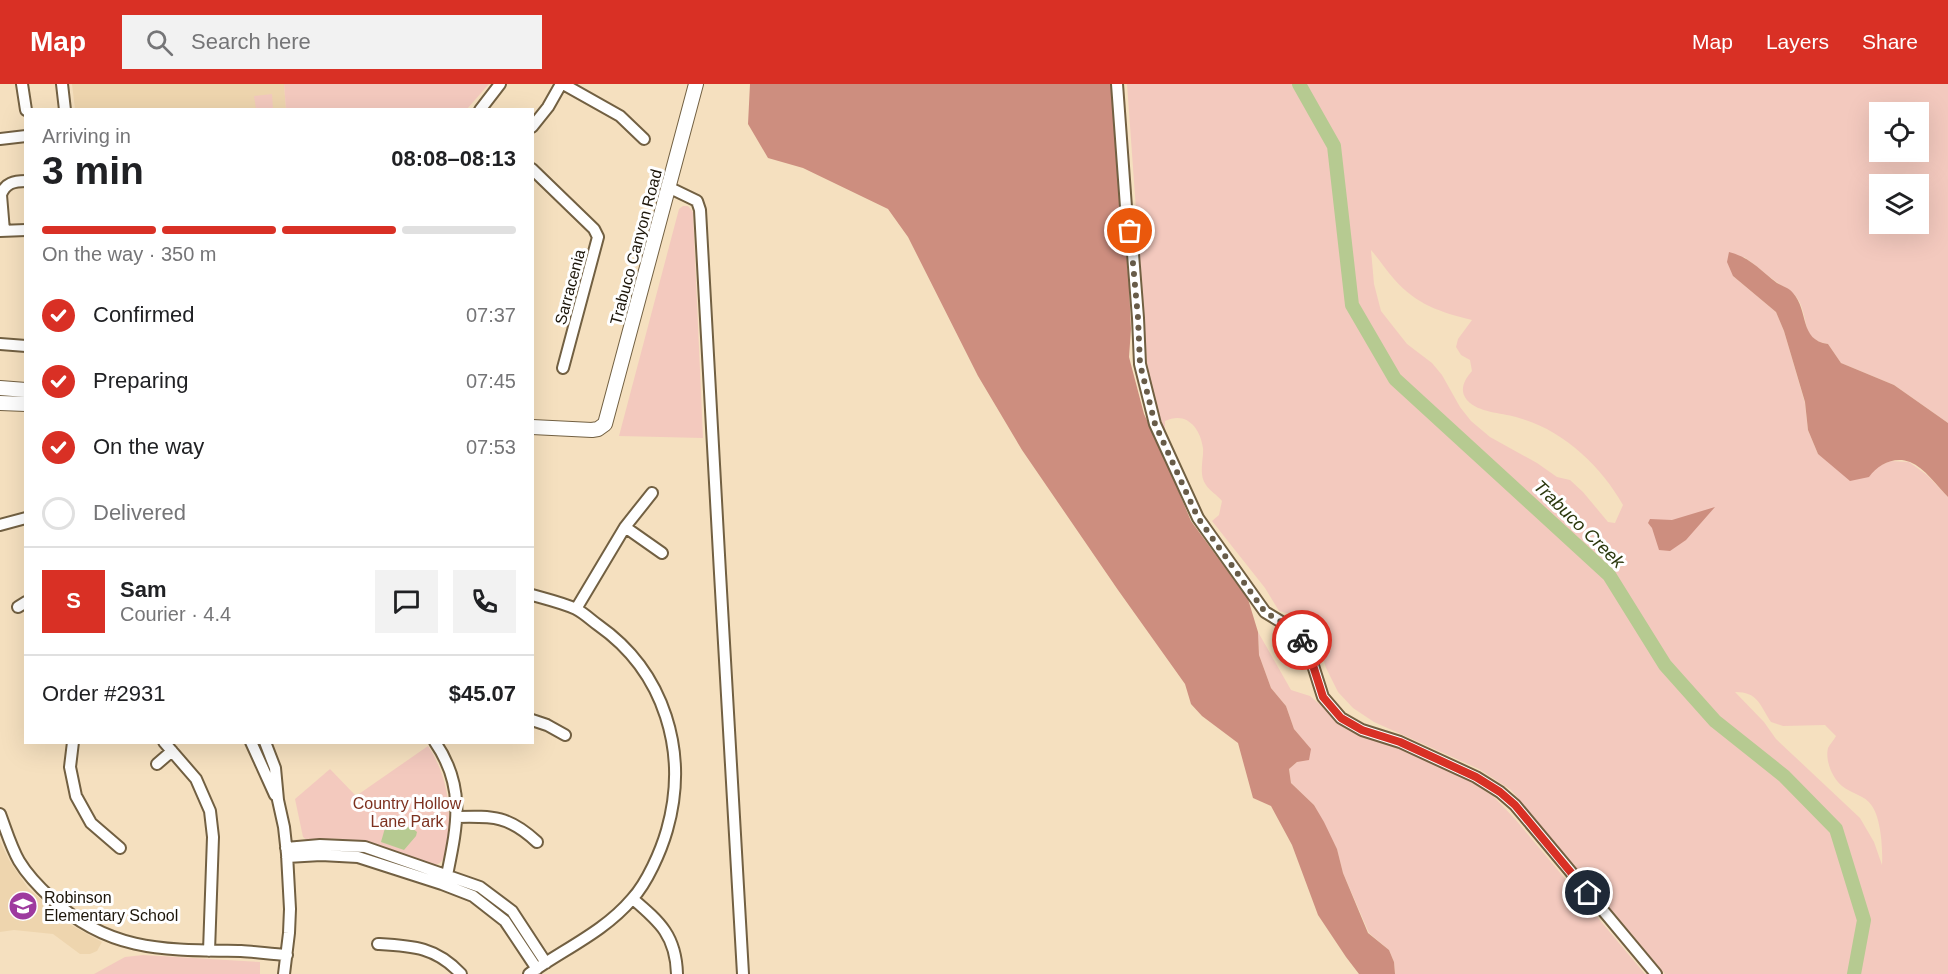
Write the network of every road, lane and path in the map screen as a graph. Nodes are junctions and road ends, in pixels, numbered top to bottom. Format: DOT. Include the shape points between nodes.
graph roads {
  1 [pos="22,84"];
  2 [pos="62,84"];
  3 [pos="500,84"];
  4 [pos="562,84"];
  5 [pos="696,84"];
  6 [pos="1117,84"];
  7 [pos="26,108"];
  8 [pos="65,108"];
  9 [pos="482,108"];
  10 [pos="534,124"];
  11 [pos="24,136"];
  12 [pos="0,139"];
  13 [pos="644,139"];
  14 [pos="534,171"];
  15 [pos="24,181"];
  16 [pos="668,187"];
  17 [pos="24,230"];
  18 [pos="2,231"];
  19 [pos="0,344"];
  20 [pos="24,346"];
  21 [pos="563,368"];
  22 [pos="0,388"];
  23 [pos="24,390"];
  24 [pos="0,403"];
  25 [pos="24,404"];
  26 [pos="534,427"];
  27 [pos="652,493"];
  28 [pos="24,519"];
  29 [pos="0,525"];
  30 [pos="625,527"];
  31 [pos="662,554"];
  32 [pos="534,597"];
  33 [pos="576,609"];
  34 [pos="534,721"];
  35 [pos="565,735"];
  36 [pos="73,744"];
  37 [pos="252,744"];
  38 [pos="266,744"];
  39 [pos="436,744"];
  40 [pos="168,747"];
  41 [pos="157,764"];
  42 [pos="278,800"];
  43 [pos="0,814"];
  44 [pos="457,817"];
  45 [pos="537,842"];
  46 [pos="120,848"];
  47 [pos="287,853"];
  48 [pos="444,879"];
  49 [pos="633,899"];
  50 [pos="378,944"];
  51 [pos="208,951"];
  52 [pos="287,955"];
  53 [pos="537,968"];
  54 [pos="284,974"];
  55 [pos="461,974"];
  56 [pos="677,974"];
  57 [pos="743,974"];
  58 [pos="1656,974"];
  1 -- 7 [label="street"];
  2 -- 8 [label="street"];
  3 -- 9 [label="street"];
  4 -- 10 [label="street"];
  4 -- 13 [label="street" via="620,116"];
  5 -- 16 [label="main road, Trabuco Canyon Road"];
  6 -- 58 [label="street" via="1140,364 1155,424 1198,518 1265,612 1301,639 1323,697 1341,718 1362,730 1400,742 1500,792"];
  11 -- 12 [label="street"];
  14 -- 21 [label="street, Sarracenia" via="598,237"];
  15 -- 18 [label="street" via="15,181 3,190"];
  16 -- 26 [label="main road, Trabuco Canyon Road" via="603,426 592,430"];
  16 -- 57 [label="street" via="697,201 700,210"];
  17 -- 18 [label="street"];
  19 -- 20 [label="street"];
  22 -- 23 [label="main road"];
  24 -- 25 [label="main road"];
  27 -- 30 [label="street"];
  28 -- 29 [label="street"];
  30 -- 31 [label="street"];
  30 -- 33 [label="street"];
  32 -- 33 [label="street"];
  33 -- 49 [label="street" via="633,654 666,713 674,748 673,809 660,853"];
  34 -- 35 [label="street"];
  36 -- 46 [label="street" via="70,767 76,796 91,823"];
  37 -- 42 [label="street"];
  38 -- 42 [label="street" via="275,768"];
  39 -- 44 [label="street" via="451,776"];
  40 -- 41 [label="street"];
  40 -- 51 [label="street" via="196,779 210,811 213,837"];
  42 -- 47 [label="street"];
  43 -- 51 [label="street" via="25,870 61,907 86,925 146,947"];
  44 -- 45 [label="street" via="502,819"];
  44 -- 48 [label="street"];
  47 -- 48 [label="street" via="320,845 365,847"];
  47 -- 52 [label="street"];
  48 -- 53 [label="street" via="480,887 512,911"];
  49 -- 53 [label="street" via="591,935"];
  49 -- 56 [label="street" via="658,920 670,940"];
  50 -- 55 [label="street" via="428,950"];
  51 -- 52 [label="street"];
  52 -- 54 [label="street"];
}
